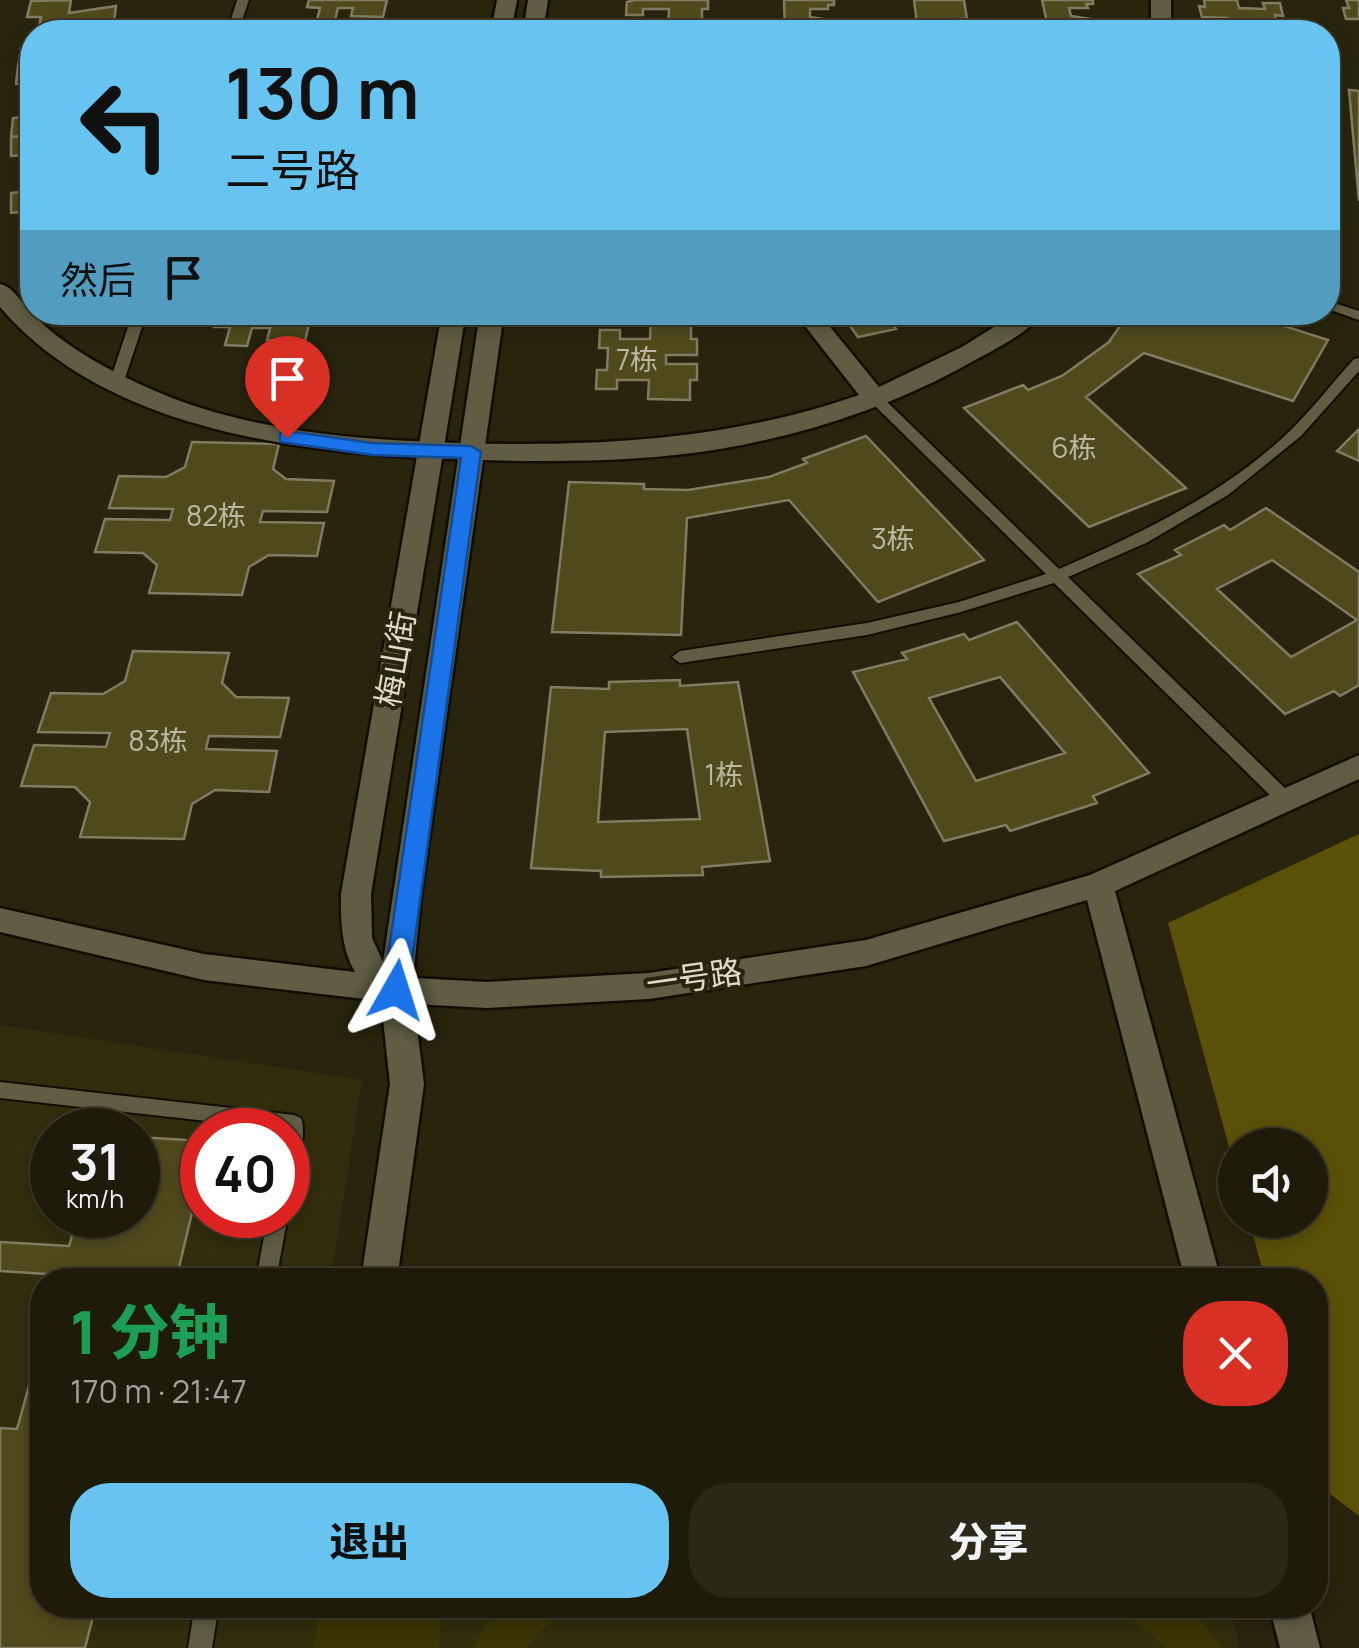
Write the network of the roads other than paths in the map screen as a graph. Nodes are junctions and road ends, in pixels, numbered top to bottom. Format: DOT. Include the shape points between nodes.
graph roads {
  1 [pos="0,291"];
  2 [pos="20,313"];
  3 [pos="31,325"];
  4 [pos="136,325"];
  5 [pos="452,325"];
  6 [pos="490,325"];
  7 [pos="816,325"];
  8 [pos="1014,325"];
  9 [pos="1359,362"];
  10 [pos="116,384"];
  11 [pos="875,398"];
  12 [pos="430,452"];
  13 [pos="471,452"];
  14 [pos="1054,575"];
  15 [pos="680,658"];
  16 [pos="1359,766"];
  17 [pos="1288,802"];
  18 [pos="1098,885"];
  19 [pos="0,920"];
  20 [pos="396,990"];
  21 [pos="0,1090"];
  22 [pos="180,1111"];
  23 [pos="274,1238"];
  24 [pos="268,1268"];
  25 [pos="381,1268"];
  26 [pos="1200,1268"];
  27 [pos="206,1618"];
  28 [pos="1292,1618"];
  29 [pos="200,1648"];
  30 [pos="1300,1648"];
  1 -- 2 [label="street"];
  3 -- 10 [label="street"];
  4 -- 10 [label="lane"];
  5 -- 12 [label="street, 梅山街"];
  6 -- 13 [label="street, 梅山街"];
  7 -- 11 [label="street"];
  8 -- 11 [label="street" via="968,355"];
  9 -- 14 [label="lane" via="1316,414 1248,472 1162,526"];
  10 -- 12 [label="street" via="208,420 260,432"];
  11 -- 13 [label="street" via="770,430 668,448"];
  11 -- 14 [label="lane"];
  12 -- 13 [label="street"];
  12 -- 20 [label="street, 梅山街" via="356,894 356,942 369,972"];
  13 -- 20 [label="street, 梅山街"];
  14 -- 15 [label="lane" via="881,627"];
  14 -- 17 [label="lane"];
  16 -- 17 [label="street, 一号路"];
  17 -- 18 [label="street, 一号路"];
  18 -- 20 [label="street, 一号路" via="866,953 649,986 487,995"];
  18 -- 26 [label="street"];
  19 -- 20 [label="street, 一号路" via="204,967"];
  20 -- 25 [label="street, 梅山街" via="407,1084"];
  21 -- 22 [label="lane"];
  23 -- 24 [label="lane"];
  27 -- 29 [label="lane"];
  28 -- 30 [label="street"];
}
